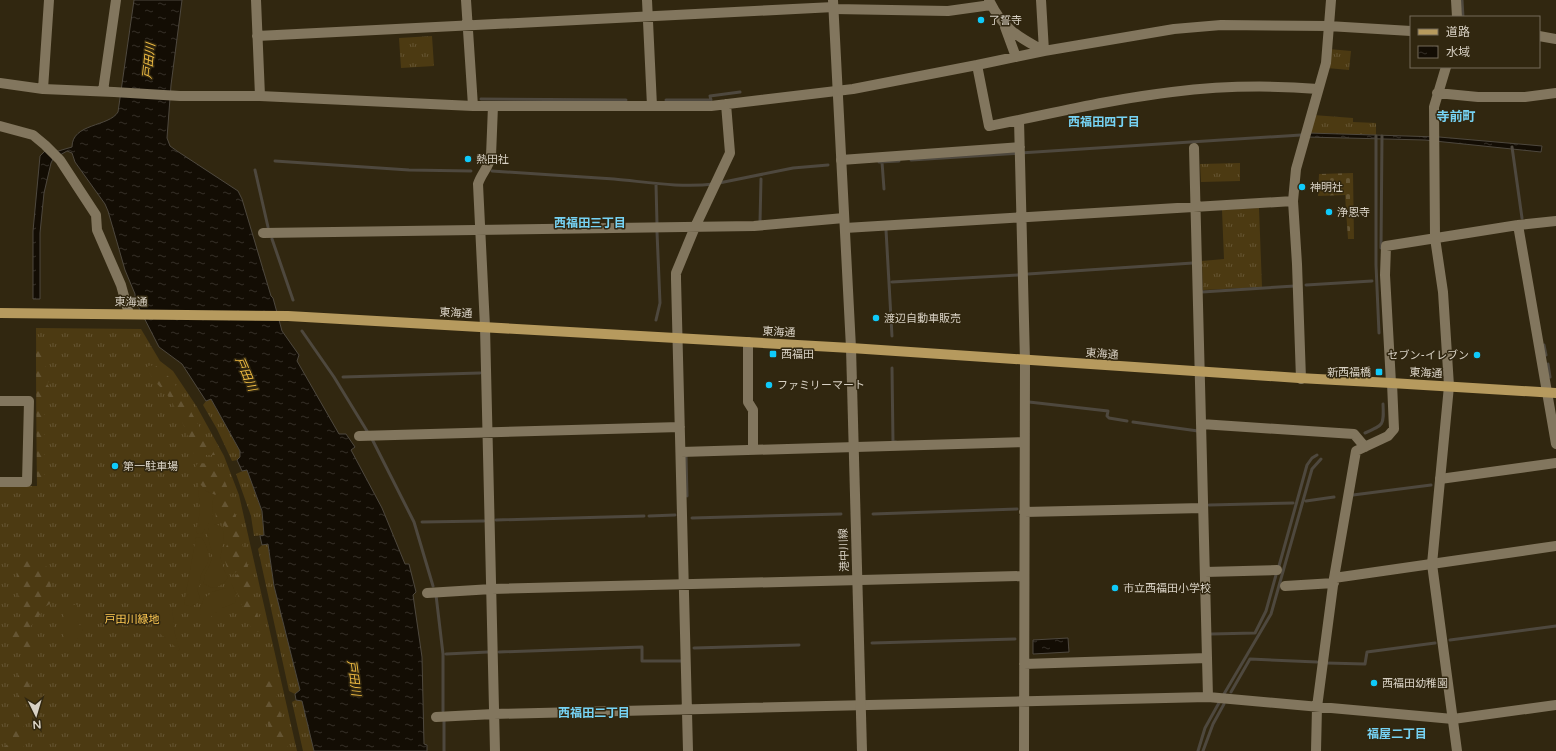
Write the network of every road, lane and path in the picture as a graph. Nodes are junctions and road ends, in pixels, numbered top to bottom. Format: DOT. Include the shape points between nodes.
graph roads {
  1 [pos="49,0"];
  2 [pos="116,0"];
  3 [pos="256,0"];
  4 [pos="466,0"];
  5 [pos="647,0"];
  6 [pos="1041,0"];
  7 [pos="1330,0"];
  8 [pos="1456,0"];
  9 [pos="990,3"];
  10 [pos="834,5"];
  11 [pos="648,16"];
  12 [pos="1457,16"];
  13 [pos="1004,24"];
  14 [pos="468,26"];
  15 [pos="1328,26"];
  16 [pos="1410,31"];
  17 [pos="257,36"];
  18 [pos="1540,36"];
  19 [pos="1556,39"];
  20 [pos="1044,51"];
  21 [pos="1016,57"];
  22 [pos="977,65"];
  23 [pos="1446,68"];
  24 [pos="0,83"];
  25 [pos="43,89"];
  26 [pos="1318,89"];
  27 [pos="838,90"];
  28 [pos="103,91"];
  29 [pos="1437,93"];
  30 [pos="1556,93"];
  31 [pos="260,96"];
  32 [pos="726,104"];
  33 [pos="473,106"];
  34 [pos="493,106"];
  35 [pos="652,106"];
  36 [pos="1019,120"];
  37 [pos="0,126"];
  38 [pos="1194,148"];
  39 [pos="1020,151"];
  40 [pos="842,160"];
  41 [pos="1293,201"];
  42 [pos="1196,208"];
  43 [pos="1022,217"];
  44 [pos="1556,221"];
  45 [pos="845,223"];
  46 [pos="1518,225"];
  47 [pos="695,227"];
  48 [pos="480,230"];
  49 [pos="263,233"];
  50 [pos="1435,238"];
  51 [pos="0,313"];
  52 [pos="129,314"];
  53 [pos="485,327"];
  54 [pos="677,339"];
  55 [pos="748,342"];
  56 [pos="851,348"];
  57 [pos="1025,361"];
  58 [pos="1199,372"];
  59 [pos="1301,379"];
  60 [pos="1392,383"];
  61 [pos="1449,386"];
  62 [pos="1552,393"];
  63 [pos="0,401"];
  64 [pos="1201,424"];
  65 [pos="680,427"];
  66 [pos="487,432"];
  67 [pos="359,436"];
  68 [pos="1024,442"];
  69 [pos="1556,444"];
  70 [pos="1365,446"];
  71 [pos="853,448"];
  72 [pos="753,450"];
  73 [pos="680,452"];
  74 [pos="1556,464"];
  75 [pos="1440,479"];
  76 [pos="0,482"];
  77 [pos="1203,508"];
  78 [pos="1024,512"];
  79 [pos="1556,546"];
  80 [pos="1432,564"];
  81 [pos="1277,570"];
  82 [pos="1205,572"];
  83 [pos="1023,576"];
  84 [pos="1334,580"];
  85 [pos="858,581"];
  86 [pos="683,584"];
  87 [pos="1285,586"];
  88 [pos="492,589"];
  89 [pos="427,593"];
  90 [pos="1207,658"];
  91 [pos="1024,664"];
  92 [pos="1208,697"];
  93 [pos="1025,700"];
  94 [pos="861,706"];
  95 [pos="1556,706"];
  96 [pos="1316,707"];
  97 [pos="687,710"];
  98 [pos="494,714"];
  99 [pos="436,717"];
  100 [pos="1453,719"];
  101 [pos="495,751"];
  102 [pos="688,751"];
  103 [pos="862,751"];
  104 [pos="1024,751"];
  105 [pos="1316,751"];
  106 [pos="1457,751"];
  1 -- 25 [label="street"];
  2 -- 28 [label="street"];
  3 -- 17 [label="street"];
  4 -- 14 [label="street"];
  5 -- 11 [label="street"];
  6 -- 20 [label="street"];
  7 -- 15 [label="street"];
  8 -- 12 [label="street"];
  9 -- 10 [label="street" via="948,11"];
  9 -- 13 [label="street"];
  10 -- 11 [label="street"];
  10 -- 27 [label="street, 港中川線"];
  11 -- 14 [label="street"];
  11 -- 35 [label="street"];
  13 -- 20 [label="street" via="1014,35"];
  13 -- 21 [label="street"];
  14 -- 17 [label="street"];
  14 -- 33 [label="street"];
  15 -- 16 [label="street"];
  15 -- 20 [label="street" via="1220,25 1174,29"];
  15 -- 26 [label="street" via="1326,63"];
  17 -- 31 [label="street"];
  18 -- 19 [label="street"];
  20 -- 21 [label="street"];
  21 -- 22 [label="street"];
  22 -- 27 [label="street"];
  22 -- 36 [label="street" via="989,126"];
  23 -- 29 [label="street"];
  24 -- 25 [label="street"];
  25 -- 28 [label="street"];
  26 -- 36 [label="street" via="1251,87 1173,92 1115,100"];
  26 -- 41 [label="street" via="1296,169"];
  27 -- 32 [label="street"];
  27 -- 40 [label="street, 港中川線"];
  28 -- 31 [label="street" via="177,96"];
  29 -- 30 [label="street" via="1478,97 1525,97"];
  29 -- 50 [label="street" via="1434,107"];
  31 -- 33 [label="street"];
  32 -- 35 [label="street"];
  32 -- 47 [label="street" via="730,153"];
  33 -- 34 [label="street"];
  34 -- 35 [label="street"];
  34 -- 48 [label="street" via="490,164 480,176 478,184"];
  36 -- 39 [label="street"];
  37 -- 52 [label="street" via="33,135 54,154 96,215 97,230 121,285"];
  38 -- 42 [label="street"];
  39 -- 40 [label="street"];
  39 -- 43 [label="street"];
  40 -- 45 [label="street, 港中川線"];
  41 -- 42 [label="street"];
  41 -- 59 [label="street"];
  42 -- 43 [label="street"];
  42 -- 58 [label="street"];
  43 -- 45 [label="street"];
  43 -- 57 [label="street"];
  44 -- 46 [label="street"];
  45 -- 47 [label="street"];
  45 -- 56 [label="street, 港中川線"];
  46 -- 50 [label="street"];
  46 -- 62 [label="street"];
  47 -- 48 [label="street"];
  47 -- 54 [label="street" via="676,273"];
  48 -- 49 [label="street"];
  48 -- 53 [label="street"];
  50 -- 60 [label="street" via="1386,246 1385,275"];
  50 -- 61 [label="street" via="1443,292"];
  51 -- 52 [label="main road, 東海通"];
  52 -- 53 [label="main road, 東海通" via="288,316"];
  53 -- 54 [label="main road, 東海通"];
  53 -- 66 [label="street"];
  54 -- 55 [label="main road, 東海通"];
  54 -- 65 [label="street"];
  55 -- 56 [label="main road, 東海通"];
  55 -- 72 [label="street" via="748,402 753,410"];
  56 -- 57 [label="main road, 東海通"];
  56 -- 71 [label="street, 港中川線"];
  57 -- 58 [label="main road, 東海通"];
  57 -- 68 [label="street"];
  58 -- 59 [label="main road, 東海通"];
  58 -- 64 [label="street"];
  59 -- 60 [label="main road, 東海通"];
  60 -- 61 [label="main road, 東海通"];
  60 -- 70 [label="street" via="1394,429 1388,436"];
  61 -- 62 [label="main road, 東海通"];
  61 -- 75 [label="street"];
  62 -- 69 [label="street"];
  63 -- 76 [label="street" via="29,401 27,482"];
  64 -- 70 [label="street" via="1354,434"];
  64 -- 77 [label="street"];
  65 -- 66 [label="street"];
  65 -- 73 [label="street"];
  66 -- 67 [label="street"];
  66 -- 88 [label="street"];
  68 -- 71 [label="street"];
  68 -- 78 [label="street"];
  70 -- 84 [label="street" via="1356,451"];
  71 -- 72 [label="street"];
  71 -- 85 [label="street, 港中川線"];
  72 -- 73 [label="street"];
  73 -- 86 [label="street"];
  74 -- 75 [label="street"];
  75 -- 80 [label="street"];
  77 -- 78 [label="street"];
  77 -- 82 [label="street"];
  78 -- 83 [label="street"];
  79 -- 80 [label="street"];
  80 -- 84 [label="street"];
  80 -- 100 [label="street"];
  81 -- 82 [label="street"];
  82 -- 90 [label="street"];
  83 -- 85 [label="street"];
  83 -- 91 [label="street"];
  84 -- 87 [label="street"];
  84 -- 96 [label="street"];
  85 -- 86 [label="street"];
  85 -- 94 [label="street, 港中川線"];
  86 -- 88 [label="street"];
  86 -- 97 [label="street"];
  88 -- 89 [label="street"];
  88 -- 98 [label="street"];
  90 -- 91 [label="street"];
  90 -- 92 [label="street"];
  91 -- 93 [label="street"];
  92 -- 93 [label="street"];
  92 -- 96 [label="street"];
  93 -- 94 [label="street"];
  93 -- 104 [label="street"];
  94 -- 97 [label="street"];
  94 -- 103 [label="street, 港中川線"];
  95 -- 100 [label="street"];
  96 -- 100 [label="street"];
  96 -- 105 [label="street"];
  97 -- 98 [label="street"];
  97 -- 102 [label="street"];
  98 -- 99 [label="street"];
  98 -- 101 [label="street"];
  100 -- 106 [label="street"];
}
